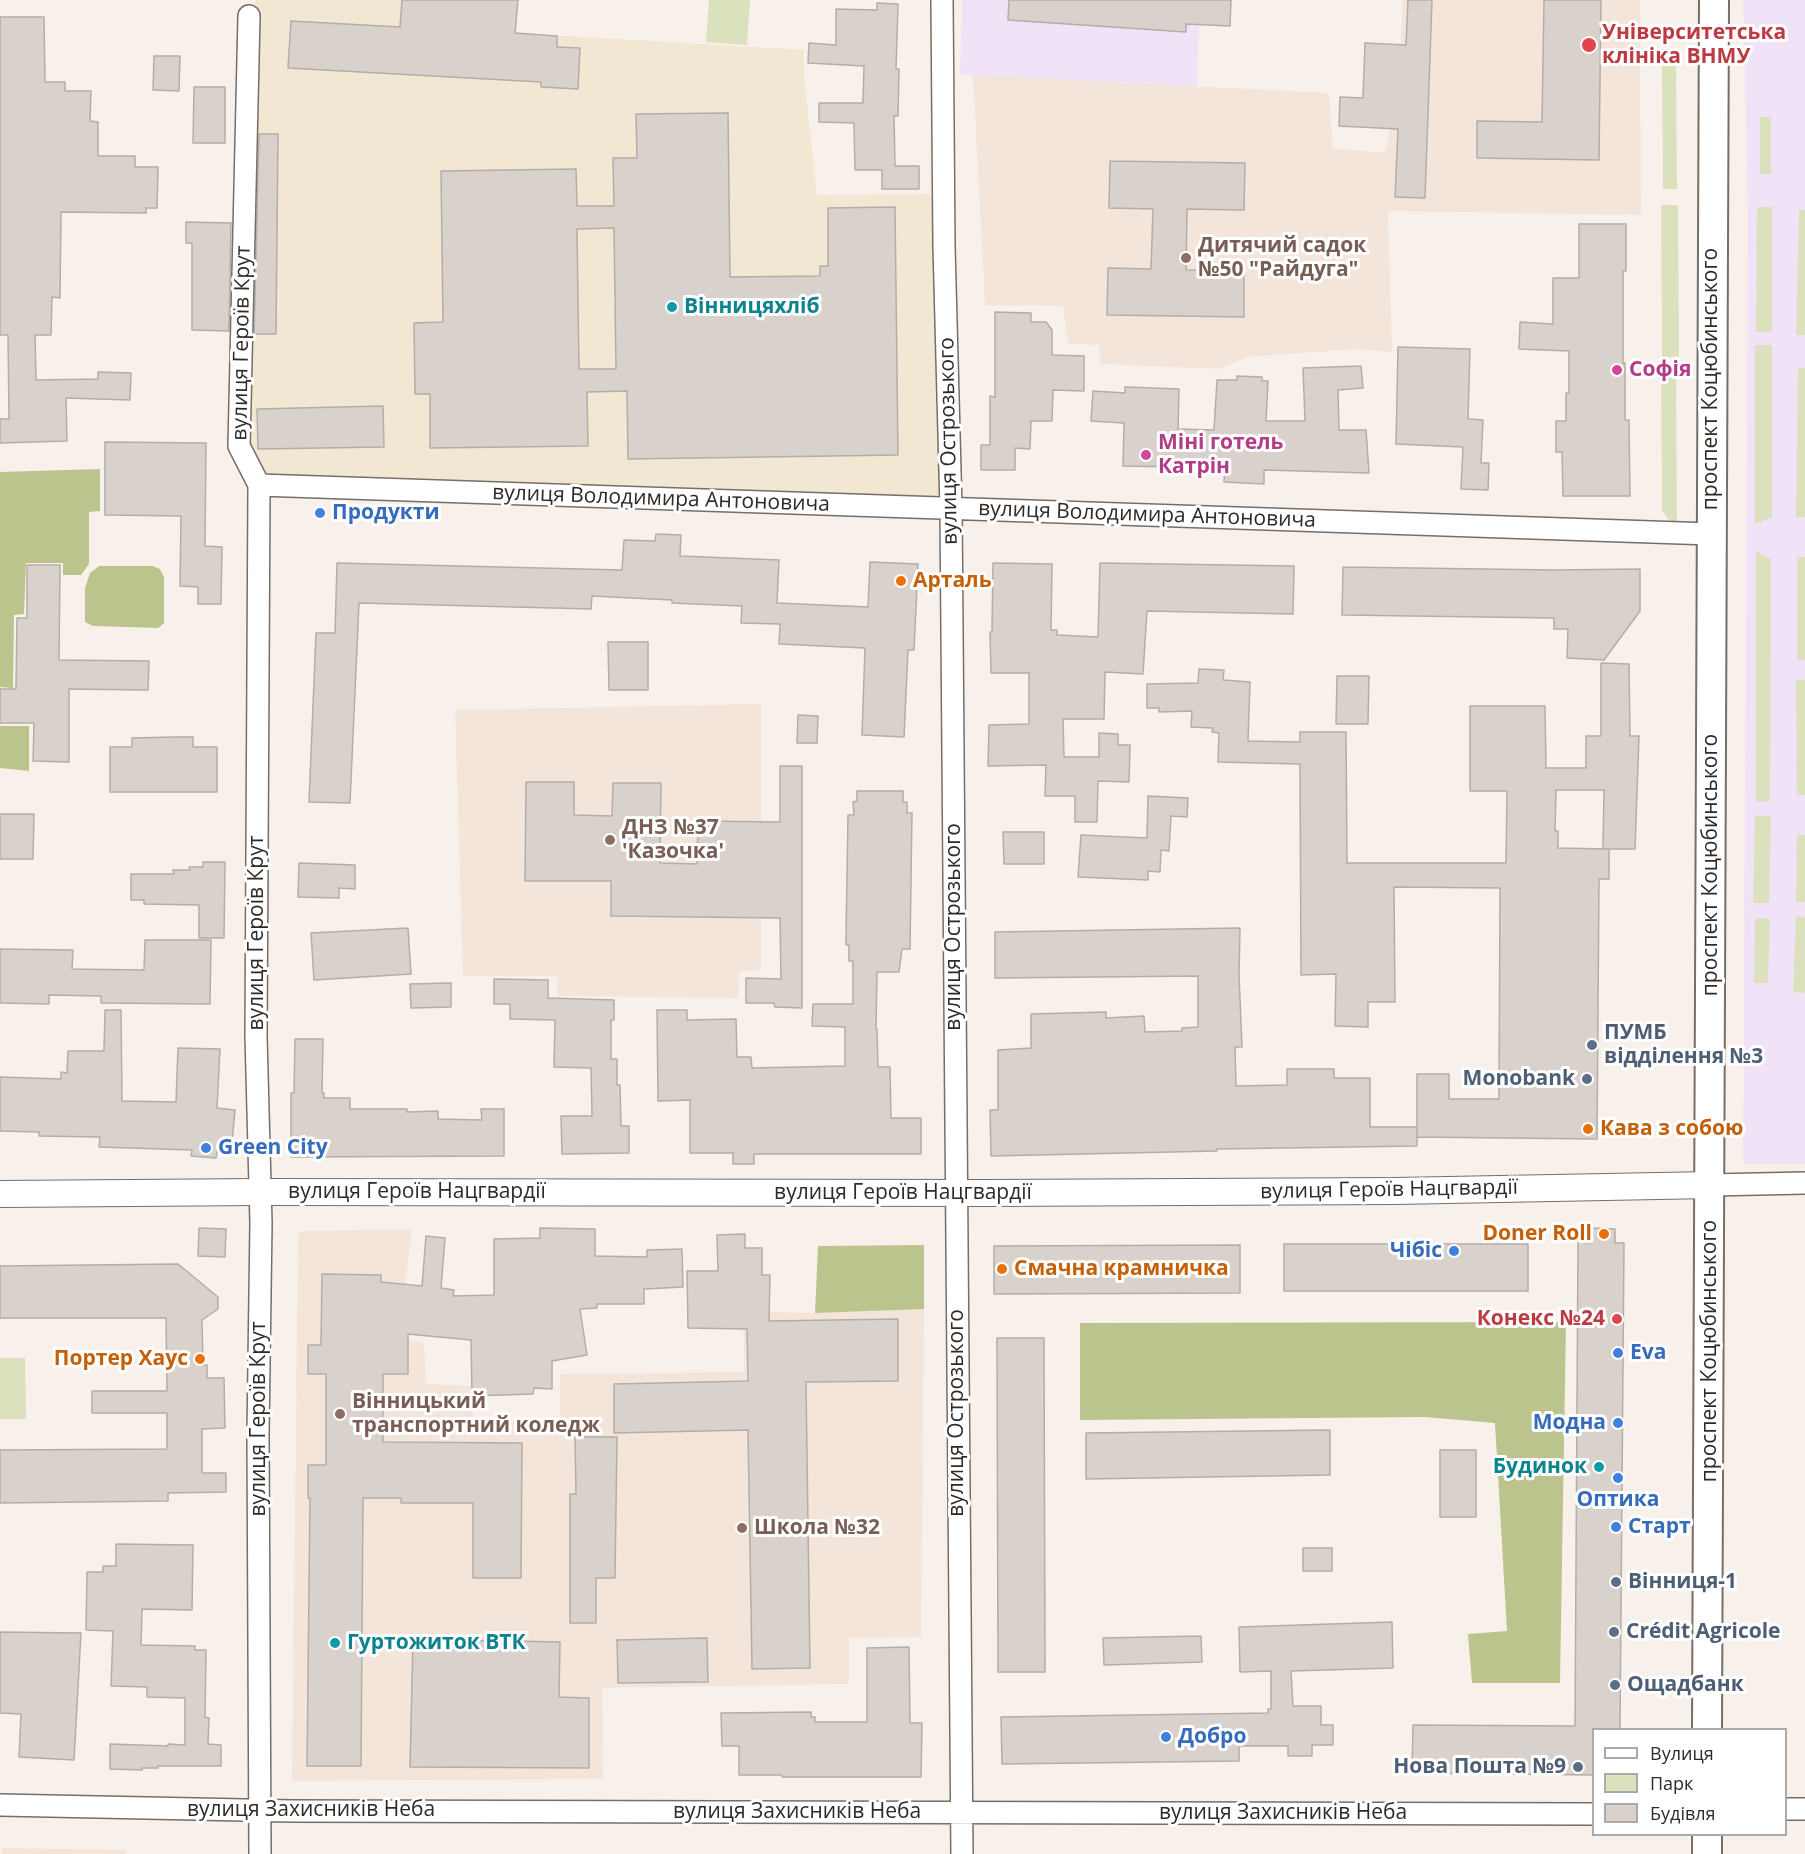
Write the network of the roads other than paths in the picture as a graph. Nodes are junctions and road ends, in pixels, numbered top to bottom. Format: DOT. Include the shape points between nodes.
graph roads {
  1 [pos="942,0"];
  2 [pos="1714,0"];
  3 [pos="249,16"];
  4 [pos="259,485"];
  5 [pos="951,509"];
  6 [pos="1711,534"];
  7 [pos="1805,1183"];
  8 [pos="1711,1185"];
  9 [pos="260,1192"];
  10 [pos="956,1193"];
  11 [pos="0,1194"];
  12 [pos="1707,1728"];
  13 [pos="0,1805"];
  14 [pos="1787,1809"];
  15 [pos="1805,1809"];
  16 [pos="260,1810"];
  17 [pos="962,1812"];
  18 [pos="1592,1814"];
  19 [pos="1707,1836"];
  20 [pos="260,1854"];
  21 [pos="962,1854"];
  22 [pos="1707,1854"];
  1 -- 5 [label="street, вулиця Острозького"];
  2 -- 6 [label="main road, проспект Коцюбинського"];
  3 -- 4 [label="street, вулиця Героїв Крут" via="239,446"];
  4 -- 5 [label="street, вулиця Володимира Антоновича"];
  4 -- 9 [label="street, вулиця Героїв Крут" via="256,1036"];
  5 -- 6 [label="street, вулиця Володимира Антоновича"];
  5 -- 10 [label="street, вулиця Острозького"];
  6 -- 8 [label="main road, проспект Коцюбинського"];
  7 -- 8 [label="street, вулиця Героїв Нацгвардії"];
  8 -- 10 [label="street, вулиця Героїв Нацгвардії"];
  8 -- 12 [label="main road, проспект Коцюбинського"];
  9 -- 10 [label="street, вулиця Героїв Нацгвардії"];
  9 -- 11 [label="street, вулиця Героїв Нацгвардії"];
  9 -- 16 [label="street, вулиця Героїв Крут"];
  10 -- 17 [label="street, вулиця Острозького"];
  13 -- 16 [label="street, вулиця Захисників Неба"];
  14 -- 15 [label="street"];
  16 -- 17 [label="street, вулиця Захисників Неба"];
  16 -- 20 [label="street, вулиця Героїв Крут"];
  17 -- 18 [label="street, вулиця Захисників Неба"];
  17 -- 21 [label="street, вулиця Острозького"];
  19 -- 22 [label="main road"];
}
